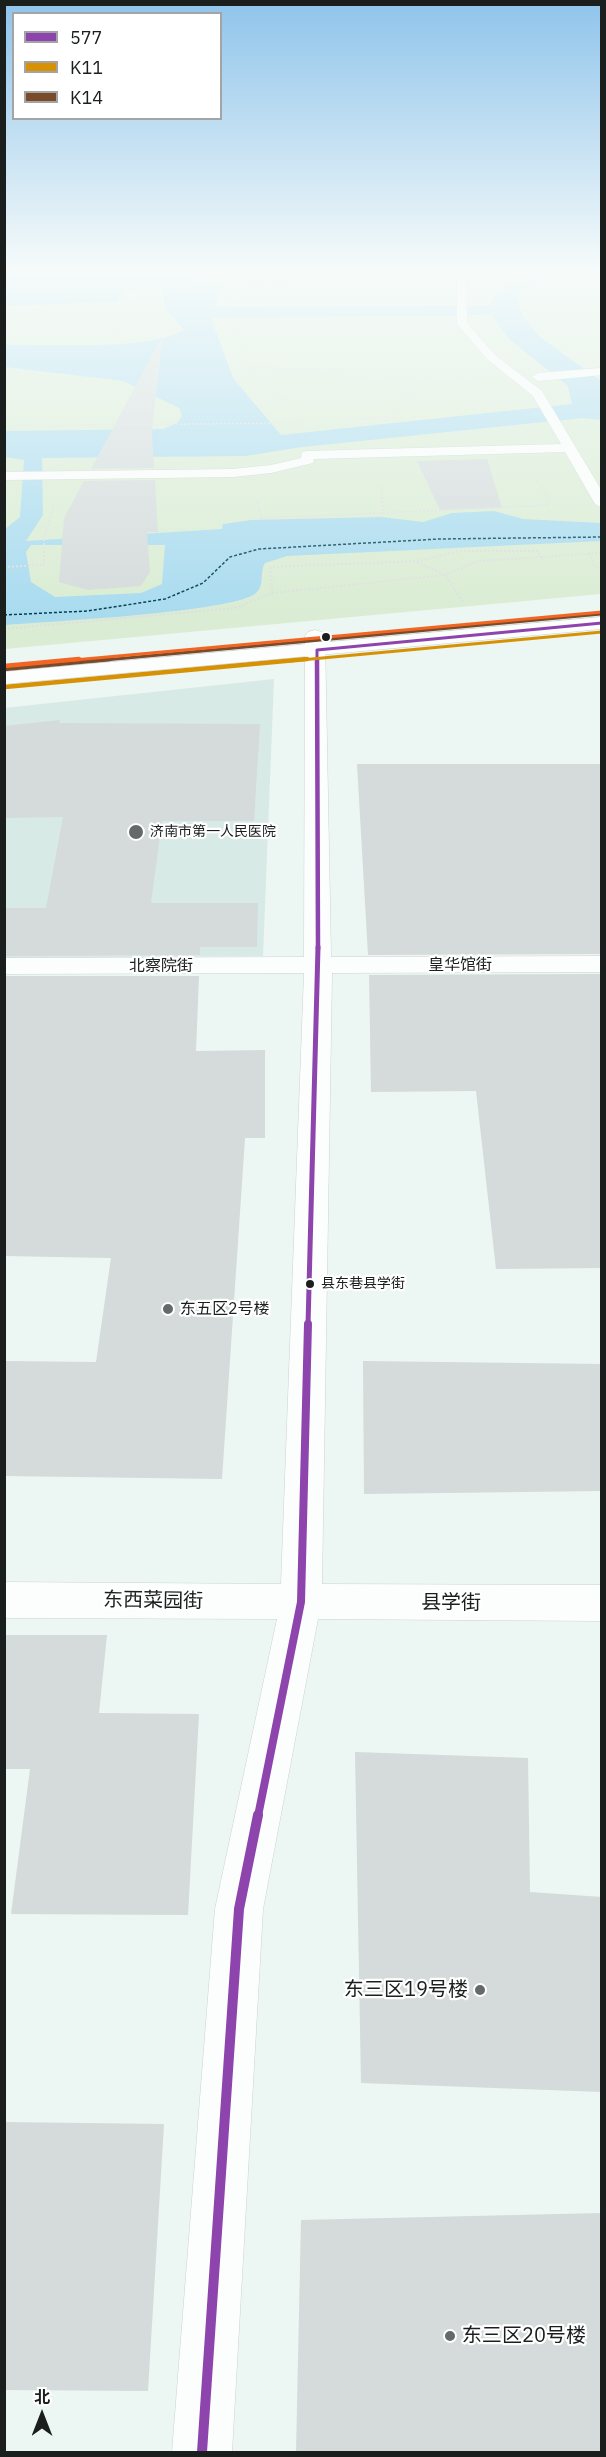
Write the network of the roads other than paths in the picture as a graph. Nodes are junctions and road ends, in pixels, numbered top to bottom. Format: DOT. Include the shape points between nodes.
graph roads {
  1 [pos="527,385"];
  2 [pos="568,448"];
  3 [pos="10,476"];
  4 [pos="602,504"];
  5 [pos="602,612"];
  6 [pos="602,623"];
  7 [pos="316,643"];
  8 [pos="4,666"];
  9 [pos="4,678"];
  10 [pos="602,964"];
  11 [pos="4,966"];
  12 [pos="318,966"];
  13 [pos="4,1600"];
  14 [pos="301,1602"];
  15 [pos="602,1603"];
  16 [pos="202,2452"];
  1 -- 2 [label="lane" via="544,403"];
  2 -- 3 [label="lane" via="307,455 308,460 283,469 230,474"];
  2 -- 4 [label="lane"];
  5 -- 7 [label="street"];
  6 -- 7 [label="street"];
  7 -- 8 [label="street"];
  7 -- 9 [label="street"];
  7 -- 12 [label="street"];
  10 -- 12 [label="street, 皇华馆街"];
  11 -- 12 [label="street, 北察院街"];
  12 -- 14 [label="street"];
  13 -- 14 [label="street, 东西菜园街"];
  14 -- 15 [label="street, 县学街"];
  14 -- 16 [label="street" via="239,1909"];
}
